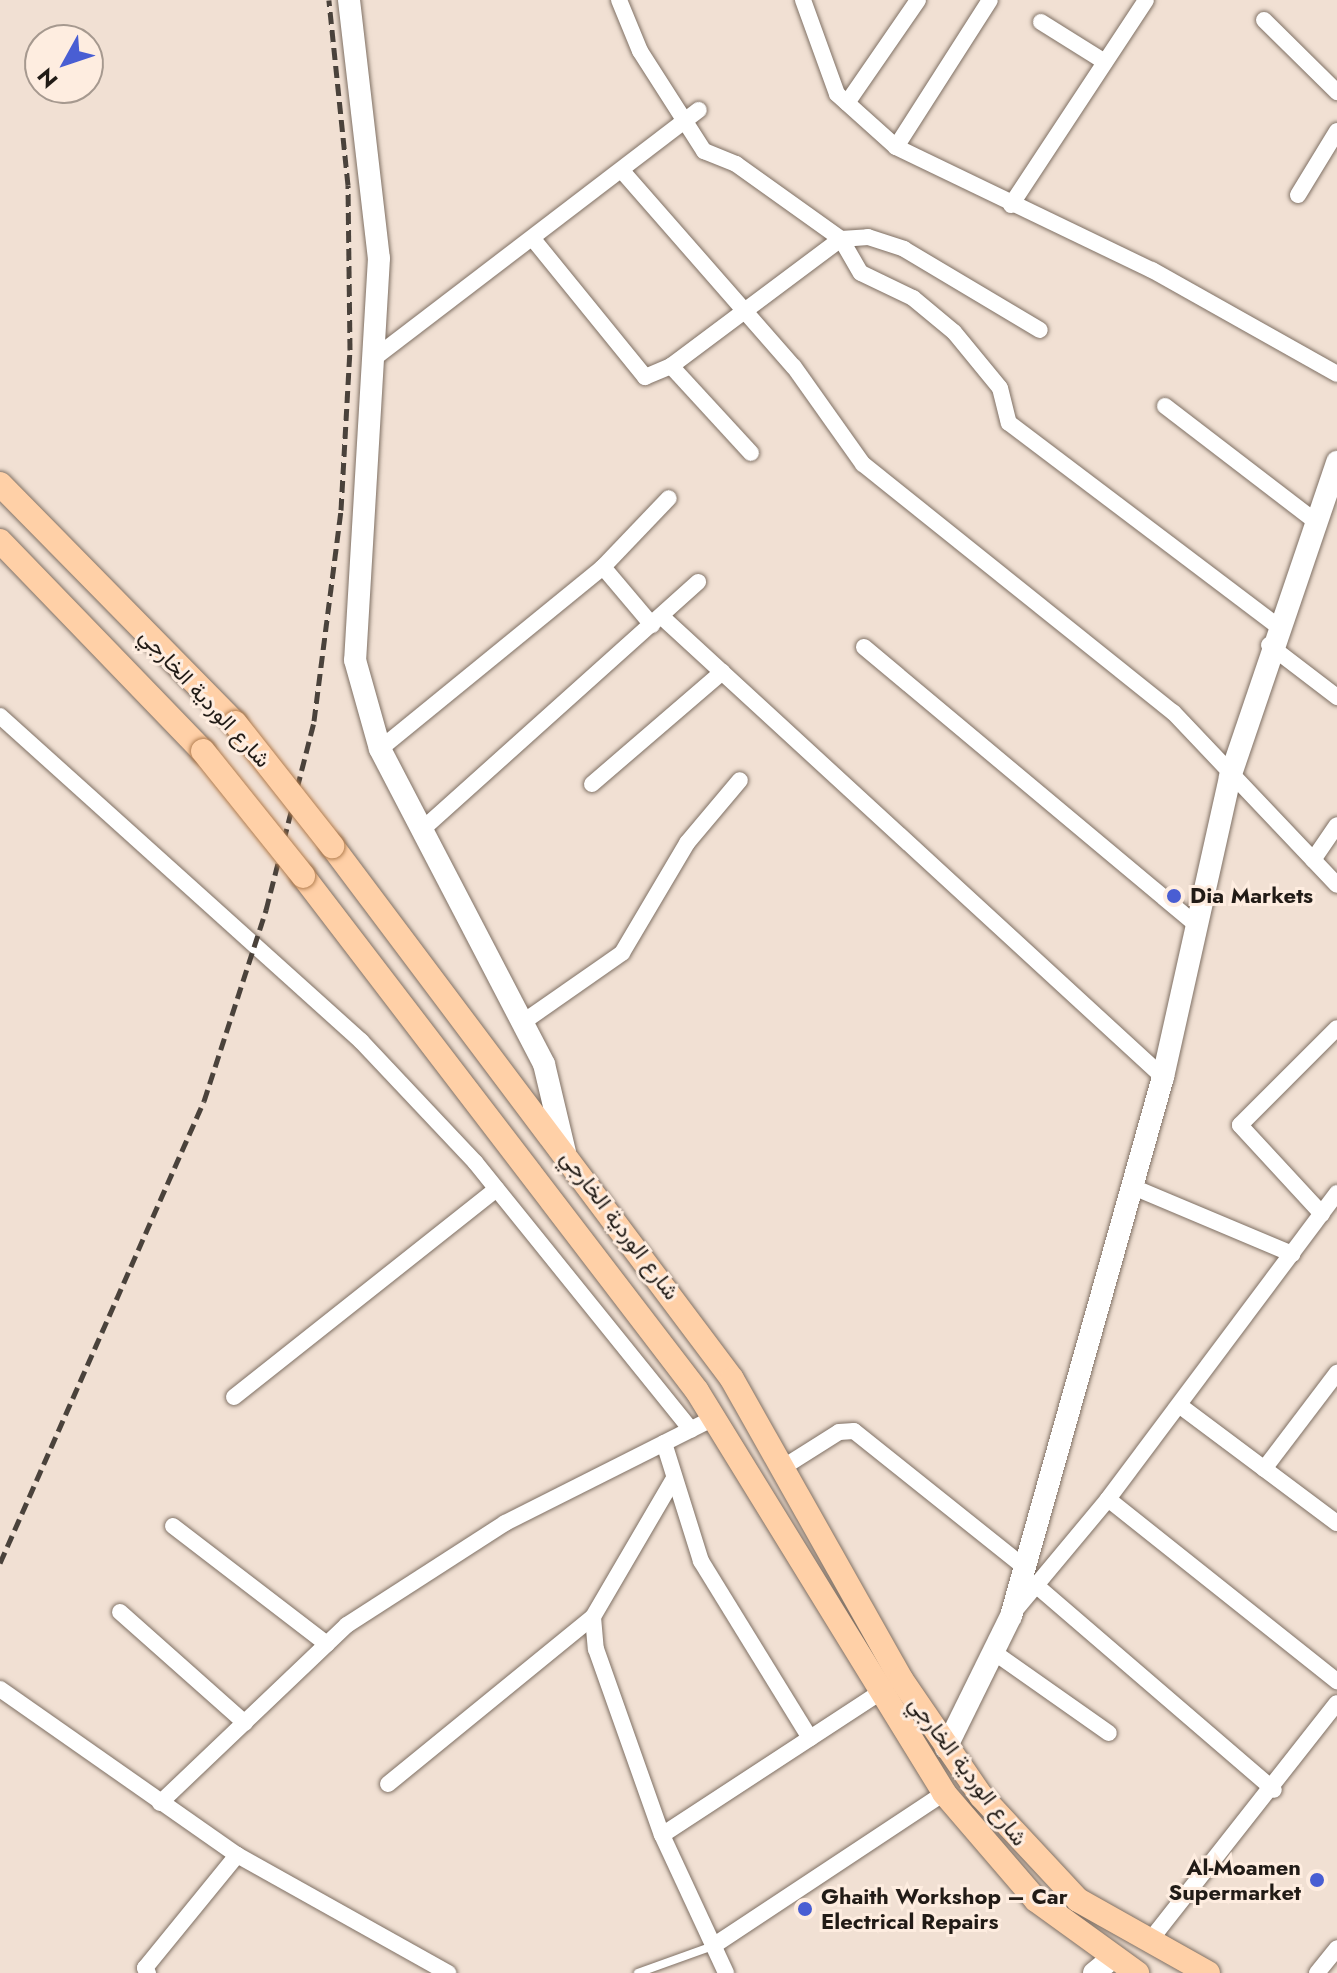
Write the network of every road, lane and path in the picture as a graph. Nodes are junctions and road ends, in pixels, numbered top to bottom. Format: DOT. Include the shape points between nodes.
graph roads {
  1 [pos="349,0"];
  2 [pos="619,0"];
  3 [pos="803,0"];
  4 [pos="918,0"];
  5 [pos="990,0"];
  6 [pos="1146,0"];
  7 [pos="1264,20"];
  8 [pos="1041,22"];
  9 [pos="1105,62"];
  10 [pos="1337,92"];
  11 [pos="847,103"];
  12 [pos="699,110"];
  13 [pos="683,123"];
  14 [pos="1337,131"];
  15 [pos="896,147"];
  16 [pos="623,172"];
  17 [pos="1298,195"];
  18 [pos="1011,205"];
  19 [pos="533,239"];
  20 [pos="841,239"];
  21 [pos="743,311"];
  22 [pos="1040,330"];
  23 [pos="373,359"];
  24 [pos="671,366"];
  25 [pos="1337,374"];
  26 [pos="1165,406"];
  27 [pos="751,453"];
  28 [pos="1337,462"];
  29 [pos="0,484"];
  30 [pos="669,498"];
  31 [pos="1315,521"];
  32 [pos="0,541"];
  33 [pos="603,567"];
  34 [pos="698,582"];
  35 [pos="656,620"];
  36 [pos="1273,635"];
  37 [pos="864,647"];
  38 [pos="722,672"];
  39 [pos="1337,697"];
  40 [pos="0,716"];
  41 [pos="380,749"];
  42 [pos="1230,777"];
  43 [pos="740,780"];
  44 [pos="592,784"];
  45 [pos="1337,825"];
  46 [pos="425,827"];
  47 [pos="1313,860"];
  48 [pos="1337,885"];
  49 [pos="1193,922"];
  50 [pos="526,1020"];
  51 [pos="1337,1028"];
  52 [pos="1163,1077"];
  53 [pos="565,1152"];
  54 [pos="1133,1187"];
  55 [pos="496,1189"];
  56 [pos="1337,1193"];
  57 [pos="1322,1214"];
  58 [pos="1292,1254"];
  59 [pos="1337,1373"];
  60 [pos="732,1379"];
  61 [pos="697,1391"];
  62 [pos="234,1397"];
  63 [pos="1179,1405"];
  64 [pos="714,1418"];
  65 [pos="691,1430"];
  66 [pos="664,1443"];
  67 [pos="740,1461"];
  68 [pos="778,1461"];
  69 [pos="1264,1469"];
  70 [pos="673,1480"];
  71 [pos="1108,1499"];
  72 [pos="1337,1523"];
  73 [pos="173,1526"];
  74 [pos="1022,1565"];
  75 [pos="1038,1587"];
  76 [pos="120,1612"];
  77 [pos="1011,1616"];
  78 [pos="593,1617"];
  79 [pos="327,1644"];
  80 [pos="995,1653"];
  81 [pos="1337,1681"];
  82 [pos="0,1689"];
  83 [pos="879,1693"];
  84 [pos="1337,1703"];
  85 [pos="245,1723"];
  86 [pos="1109,1733"];
  87 [pos="810,1738"];
  88 [pos="946,1748"];
  89 [pos="388,1784"];
  90 [pos="1274,1790"];
  91 [pos="944,1793"];
  92 [pos="160,1803"];
  93 [pos="662,1835"];
  94 [pos="237,1855"];
  95 [pos="1148,1943"];
  96 [pos="713,1946"];
  97 [pos="1337,1948"];
  98 [pos="1103,1966"];
  99 [pos="148,1973"];
  100 [pos="448,1973"];
  101 [pos="638,1973"];
  102 [pos="726,1973"];
  103 [pos="1137,1973"];
  104 [pos="1208,1973"];
  105 [pos="1317,1973"];
  1 -- 23 [label="street" via="379,258"];
  2 -- 13 [label="street"];
  3 -- 11 [label="street" via="837,94"];
  4 -- 11 [label="street"];
  5 -- 15 [label="street"];
  6 -- 9 [label="street"];
  7 -- 10 [label="street"];
  8 -- 9 [label="street"];
  9 -- 18 [label="street"];
  11 -- 15 [label="street"];
  12 -- 13 [label="street"];
  13 -- 16 [label="street"];
  13 -- 20 [label="street" via="704,151 736,164"];
  14 -- 17 [label="street"];
  15 -- 18 [label="street"];
  16 -- 19 [label="street"];
  16 -- 21 [label="street"];
  18 -- 25 [label="street" via="1152,270"];
  19 -- 23 [label="street"];
  19 -- 24 [label="street" via="638,374 654,377"];
  20 -- 21 [label="street"];
  20 -- 22 [label="street" via="868,237 904,249"];
  20 -- 36 [label="street" via="861,273 913,298 968,346 1000,388 1009,423"];
  21 -- 24 [label="street"];
  21 -- 42 [label="street" via="794,367 863,464 1173,712"];
  23 -- 41 [label="street" via="355,660"];
  24 -- 27 [label="street"];
  26 -- 31 [label="street"];
  28 -- 31 [label="street"];
  29 -- 53 [label="main road, شارع الوردية الخارجي, bridge" via="235,723"];
  30 -- 33 [label="street"];
  31 -- 36 [label="street"];
  32 -- 61 [label="main road, شارع الوردية الخارجي, bridge" via="203,751"];
  33 -- 35 [label="street"];
  33 -- 41 [label="street"];
  34 -- 35 [label="street"];
  35 -- 38 [label="street"];
  35 -- 46 [label="street"];
  36 -- 39 [label="street"];
  36 -- 42 [label="street"];
  37 -- 49 [label="street"];
  38 -- 44 [label="street"];
  38 -- 52 [label="street"];
  40 -- 55 [label="street" via="361,1041"];
  41 -- 46 [label="street"];
  42 -- 47 [label="street"];
  42 -- 49 [label="street"];
  43 -- 50 [label="street" via="687,843 622,953"];
  45 -- 47 [label="street"];
  46 -- 50 [label="street"];
  47 -- 48 [label="street"];
  49 -- 52 [label="street"];
  50 -- 53 [label="street" via="554,1096"];
  51 -- 57 [label="street" via="1240,1125"];
  52 -- 54 [label="street"];
  53 -- 60 [label="main road, شارع الوردية الخارجي"];
  54 -- 58 [label="street"];
  54 -- 74 [label="street"];
  55 -- 62 [label="street"];
  55 -- 65 [label="street"];
  56 -- 57 [label="street"];
  57 -- 58 [label="street"];
  58 -- 63 [label="street"];
  59 -- 69 [label="street"];
  60 -- 61 [label="main road" via="723,1405"];
  60 -- 68 [label="main road, شارع الوردية الخارجي"];
  61 -- 64 [label="main road, شارع الوردية الخارجي"];
  63 -- 69 [label="street"];
  63 -- 71 [label="street"];
  64 -- 65 [label="street"];
  64 -- 67 [label="main road, شارع الوردية الخارجي"];
  65 -- 66 [label="street"];
  66 -- 70 [label="street"];
  66 -- 79 [label="street" via="505,1523"];
  67 -- 68 [label="main road" via="748,1442"];
  67 -- 83 [label="main road, شارع الوردية الخارجي"];
  68 -- 74 [label="street" via="839,1432 854,1431"];
  68 -- 88 [label="main road, شارع الوردية الخارجي"];
  69 -- 72 [label="street"];
  70 -- 78 [label="street"];
  70 -- 87 [label="street" via="701,1561"];
  71 -- 75 [label="street"];
  71 -- 81 [label="street"];
  73 -- 79 [label="street"];
  74 -- 77 [label="street"];
  75 -- 77 [label="street"];
  75 -- 90 [label="street"];
  76 -- 85 [label="street"];
  77 -- 80 [label="street"];
  78 -- 89 [label="street"];
  78 -- 93 [label="street" via="605,1680"];
  79 -- 85 [label="street"];
  80 -- 86 [label="street"];
  80 -- 88 [label="street"];
  82 -- 92 [label="street"];
  83 -- 87 [label="street"];
  83 -- 91 [label="main road, شارع الوردية الخارجي"];
  84 -- 90 [label="street"];
  85 -- 92 [label="street"];
  87 -- 93 [label="street"];
  88 -- 95 [label="main road, شارع الوردية الخارجي" via="1048,1875"];
  90 -- 95 [label="street"];
  91 -- 96 [label="street"];
  91 -- 98 [label="main road, شارع الوردية الخارجي" via="1036,1900"];
  92 -- 94 [label="street"];
  93 -- 96 [label="street"];
  94 -- 99 [label="street" via="145,1968"];
  94 -- 100 [label="street"];
  95 -- 104 [label="main road, شارع الوردية الخارجي"];
  96 -- 101 [label="lane"];
  96 -- 102 [label="street"];
  97 -- 105 [label="street"];
  98 -- 103 [label="main road, شارع الوردية الخارجي"];
}
